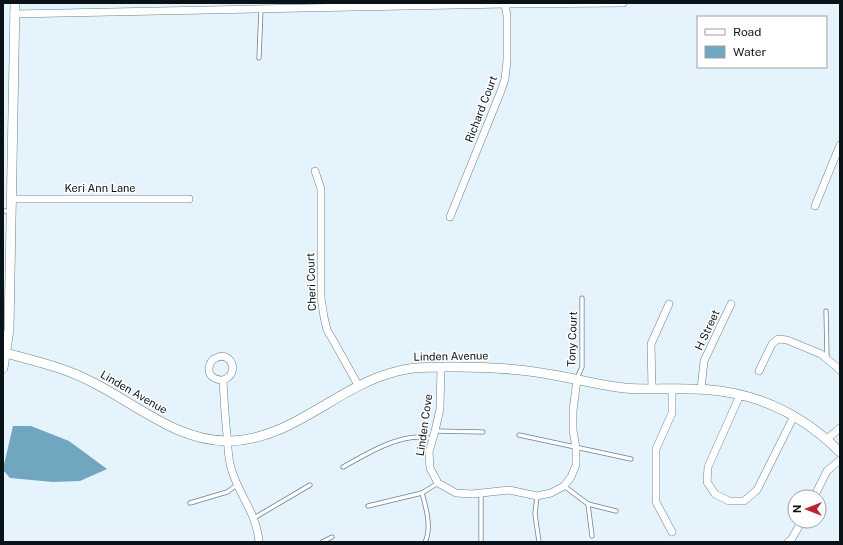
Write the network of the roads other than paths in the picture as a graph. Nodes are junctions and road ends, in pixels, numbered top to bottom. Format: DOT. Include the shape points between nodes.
graph roads {
  1 [pos="15,3"];
  2 [pos="623,3"];
  3 [pos="505,4"];
  4 [pos="261,9"];
  5 [pos="14,14"];
  6 [pos="259,58"];
  7 [pos="840,145"];
  8 [pos="315,171"];
  9 [pos="12,199"];
  10 [pos="189,199"];
  11 [pos="815,206"];
  12 [pos="7,211"];
  13 [pos="450,217"];
  14 [pos="6,297"];
  15 [pos="582,298"];
  16 [pos="669,304"];
  17 [pos="731,304"];
  18 [pos="826,311"];
  19 [pos="6,353"];
  20 [pos="827,358"];
  21 [pos="441,366"];
  22 [pos="3,368"];
  23 [pos="840,370"];
  24 [pos="759,371"];
  25 [pos="577,379"];
  26 [pos="223,380"];
  27 [pos="358,385"];
  28 [pos="652,389"];
  29 [pos="672,389"];
  30 [pos="701,389"];
  31 [pos="740,395"];
  32 [pos="794,416"];
  33 [pos="840,428"];
  34 [pos="436,431"];
  35 [pos="483,432"];
  36 [pos="519,435"];
  37 [pos="433,439"];
  38 [pos="827,439"];
  39 [pos="227,441"];
  40 [pos="576,448"];
  41 [pos="840,452"];
  42 [pos="631,459"];
  43 [pos="840,460"];
  44 [pos="343,467"];
  45 [pos="438,483"];
  46 [pos="237,485"];
  47 [pos="310,485"];
  48 [pos="564,486"];
  49 [pos="818,489"];
  50 [pos="481,492"];
  51 [pos="422,493"];
  52 [pos="537,496"];
  53 [pos="190,503"];
  54 [pos="588,504"];
  55 [pos="368,506"];
  56 [pos="616,511"];
  57 [pos="254,518"];
  58 [pos="797,529"];
  59 [pos="672,532"];
  60 [pos="592,536"];
  61 [pos="332,537"];
  62 [pos="260,542"];
  63 [pos="322,542"];
  64 [pos="425,542"];
  65 [pos="481,542"];
  66 [pos="539,542"];
  67 [pos="788,542"];
  1 -- 5 [label="street"];
  2 -- 3 [label="street"];
  3 -- 4 [label="street"];
  3 -- 13 [label="street, Richard Court" via="505,79"];
  4 -- 5 [label="street"];
  4 -- 6 [label="lane"];
  5 -- 9 [label="street"];
  7 -- 11 [label="street"];
  8 -- 27 [label="street, Cheri Court" via="321,189 321,298 324,317 327,330"];
  9 -- 10 [label="street, Keri Ann Lane"];
  9 -- 12 [label="street"];
  12 -- 14 [label="street"];
  14 -- 19 [label="street" via="9,330"];
  15 -- 25 [label="lane, Tony Court" via="582,366"];
  16 -- 28 [label="street" via="651,344"];
  17 -- 30 [label="street, H Street" via="704,361"];
  18 -- 20 [label="lane"];
  19 -- 22 [label="street"];
  19 -- 39 [label="street, Linden Avenue" via="90,380 181,432"];
  20 -- 23 [label="street"];
  20 -- 24 [label="street" via="787,340 778,339 772,344"];
  21 -- 25 [label="street, Linden Avenue" via="504,368"];
  21 -- 27 [label="street, Linden Avenue" via="392,372"];
  21 -- 34 [label="street, Linden Cove" via="440,409"];
  25 -- 28 [label="street, Linden Avenue" via="602,385"];
  25 -- 40 [label="street" via="573,411"];
  26 -- 39 [label="street"];
  27 -- 39 [label="street, Linden Avenue" via="276,431 260,437"];
  28 -- 29 [label="street, Linden Avenue"];
  29 -- 30 [label="street, Linden Avenue"];
  29 -- 59 [label="street" via="672,413 656,449 656,502"];
  30 -- 31 [label="street, Linden Avenue"];
  31 -- 32 [label="street, Linden Avenue"];
  31 -- 32 [label="street" via="708,468 707,482 715,494 729,501 744,501 757,490"];
  32 -- 38 [label="street, Linden Avenue"];
  33 -- 38 [label="street"];
  34 -- 35 [label="lane"];
  34 -- 37 [label="street, Linden Cove"];
  36 -- 40 [label="lane"];
  37 -- 44 [label="lane" via="409,438 381,446"];
  37 -- 45 [label="street, Linden Cove" via="429,452 430,468"];
  38 -- 41 [label="street, Linden Avenue"];
  39 -- 46 [label="street" via="228,456"];
  40 -- 42 [label="lane"];
  40 -- 48 [label="street" via="576,465"];
  43 -- 49 [label="street" via="827,471"];
  45 -- 50 [label="street" via="456,493"];
  45 -- 51 [label="lane"];
  46 -- 53 [label="lane" via="227,492"];
  46 -- 57 [label="street"];
  47 -- 57 [label="lane"];
  48 -- 52 [label="street" via="551,493"];
  48 -- 54 [label="lane"];
  50 -- 52 [label="street" via="509,490"];
  50 -- 65 [label="lane"];
  51 -- 55 [label="lane"];
  51 -- 64 [label="lane" via="428,514 428,536"];
  52 -- 66 [label="lane" via="535,514"];
  54 -- 56 [label="lane"];
  54 -- 60 [label="lane"];
  57 -- 62 [label="street"];
  58 -- 67 [label="street"];
  61 -- 63 [label="lane"];
}
